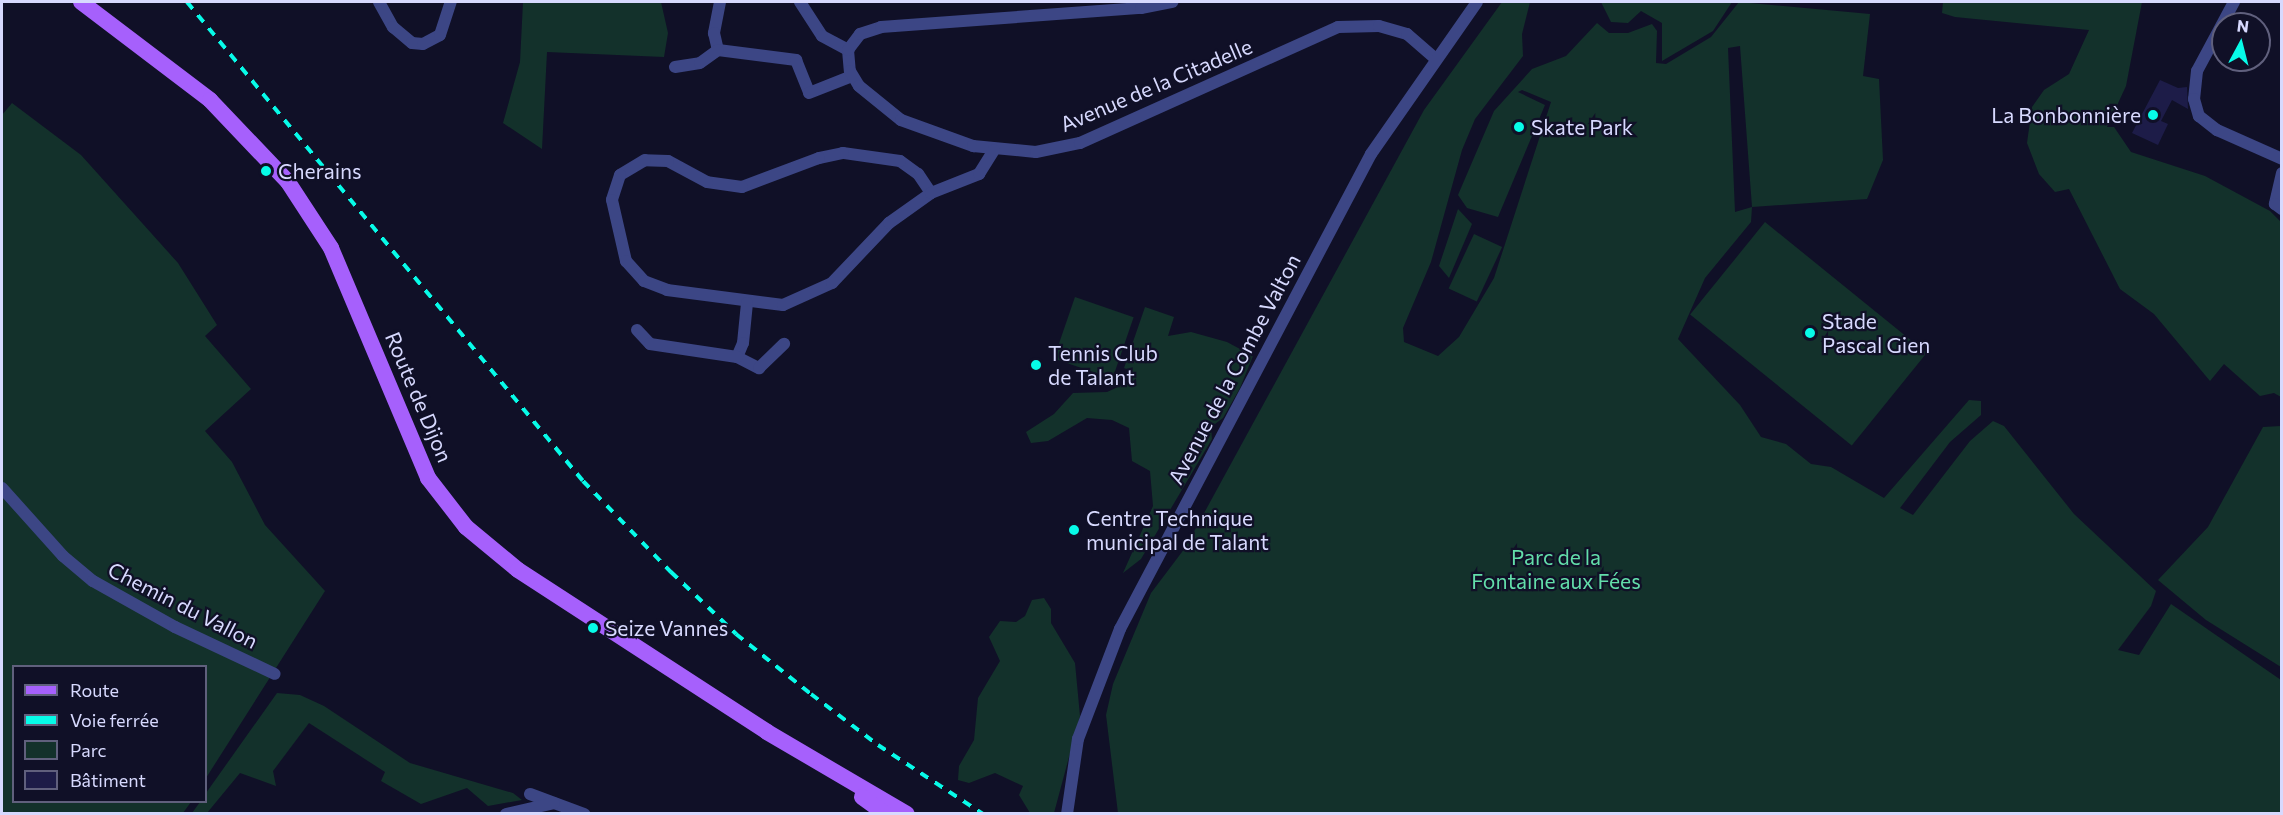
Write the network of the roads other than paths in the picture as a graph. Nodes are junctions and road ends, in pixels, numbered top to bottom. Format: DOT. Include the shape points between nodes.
graph roads {
  1 [pos="81,2"];
  2 [pos="379,2"];
  3 [pos="451,2"];
  4 [pos="720,2"];
  5 [pos="800,2"];
  6 [pos="1172,2"];
  7 [pos="1477,2"];
  8 [pos="2234,2"];
  9 [pos="718,50"];
  10 [pos="848,50"];
  11 [pos="1435,58"];
  12 [pos="675,68"];
  13 [pos="852,76"];
  14 [pos="994,150"];
  15 [pos="2282,159"];
  16 [pos="2282,172"];
  17 [pos="931,193"];
  18 [pos="2282,209"];
  19 [pos="747,303"];
  20 [pos="637,330"];
  21 [pos="784,344"];
  22 [pos="737,357"];
  23 [pos="2,488"];
  24 [pos="275,674"];
  25 [pos="785,744"];
  26 [pos="530,794"];
  27 [pos="555,803"];
  28 [pos="506,813"];
  29 [pos="584,813"];
  30 [pos="885,813"];
  31 [pos="907,813"];
  32 [pos="1067,813"];
  1 -- 25 [label="main road, Route de Dijon" via="210,100 288,182 331,248 428,478 460,521 518,570"];
  2 -- 3 [label="street" via="393,27 412,43 430,42 440,35"];
  4 -- 9 [label="street" via="714,33"];
  5 -- 10 [label="street" via="822,36"];
  6 -- 10 [label="street" via="1141,8 881,27 860,34"];
  7 -- 11 [label="street, Avenue de la Combe Valton"];
  8 -- 15 [label="street" via="2197,71 2194,99 2199,116 2217,130"];
  9 -- 12 [label="street" via="700,63"];
  9 -- 13 [label="street" via="796,60 808,93"];
  10 -- 13 [label="street"];
  11 -- 14 [label="street, Avenue de la Citadelle" via="1407,34 1379,26 1338,27 1080,143 1036,152"];
  11 -- 32 [label="street, Avenue de la Combe Valton" via="1362,171 1120,629 1078,740"];
  13 -- 14 [label="street, Avenue de la Citadelle" via="873,100 901,120 945,139"];
  14 -- 17 [label="street" via="979,174"];
  16 -- 18 [label="street" via="2275,204"];
  17 -- 19 [label="street" via="889,223 838,279 817,293 783,304"];
  17 -- 19 [label="street" via="909,166 858,154 819,158 742,187 707,182 660,160 645,160 625,171 617,180 613,204 623,253 636,275 659,288"];
  19 -- 22 [label="street" via="743,343"];
  20 -- 22 [label="street" via="650,344"];
  21 -- 22 [label="street" via="759,368"];
  23 -- 24 [label="street, Chemin du Vallon" via="63,556 93,581 175,627"];
  25 -- 30 [label="main road, Route de Dijon"];
  25 -- 31 [label="main road, Route de Dijon"];
  26 -- 27 [label="street"];
  27 -- 28 [label="street"];
  27 -- 29 [label="street"];
}
